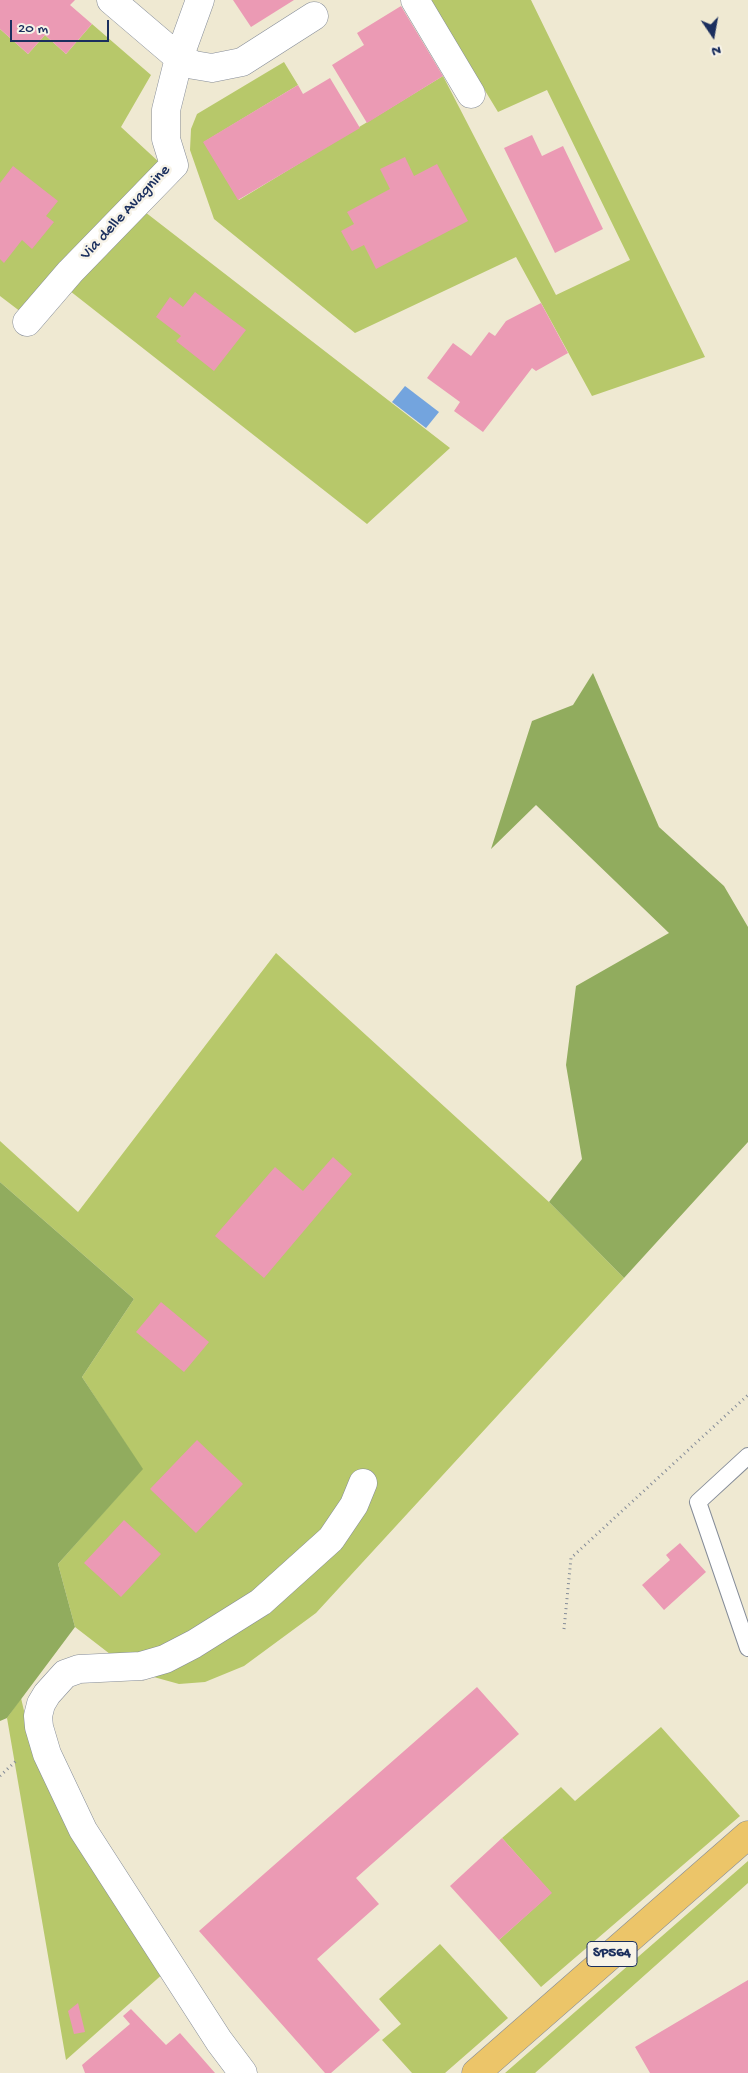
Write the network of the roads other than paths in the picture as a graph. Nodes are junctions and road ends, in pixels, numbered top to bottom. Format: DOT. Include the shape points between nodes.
graph roads {
  1 [pos="111,0"];
  2 [pos="200,0"];
  3 [pos="415,0"];
  4 [pos="314,16"];
  5 [pos="179,58"];
  6 [pos="471,94"];
  7 [pos="27,322"];
  8 [pos="748,1456"];
  9 [pos="363,1483"];
  10 [pos="748,1648"];
  11 [pos="748,1835"];
  12 [pos="243,2073"];
  13 [pos="476,2073"];
  1 -- 5 [label="street"];
  2 -- 5 [label="street, Via delle Avagnine"];
  3 -- 6 [label="street"];
  4 -- 5 [label="street" via="242,62 212,68"];
  5 -- 7 [label="street, Via delle Avagnine" via="171,83 165,125 174,165 70,272"];
  8 -- 10 [label="lane" via="698,1502"];
  9 -- 12 [label="street" via="354,1504 331,1539 261,1602 165,1659 141,1666 79,1669 64,1674 47,1694 38,1716 47,1754 83,1830"];
  11 -- 13 [label="main road, SP564"];
}
